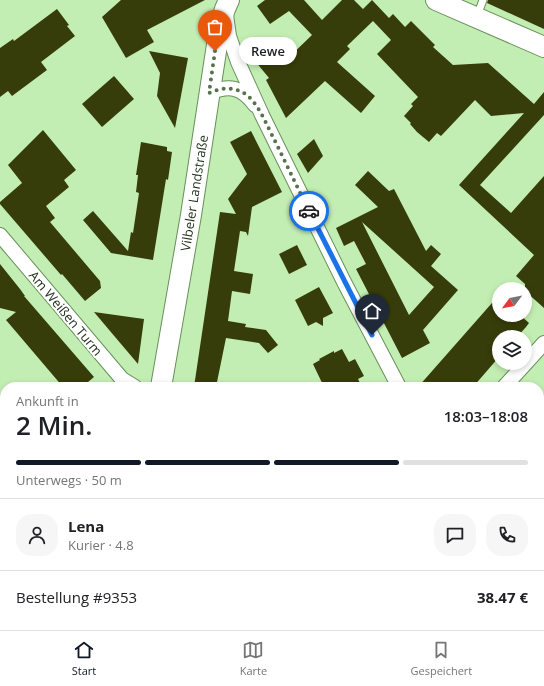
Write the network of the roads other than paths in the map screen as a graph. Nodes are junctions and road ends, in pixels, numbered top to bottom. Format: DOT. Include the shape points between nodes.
graph roads {
  1 [pos="436,0"];
  2 [pos="223,8"];
  3 [pos="480,9"];
  4 [pos="544,47"];
  5 [pos="209,93"];
  6 [pos="262,115"];
  7 [pos="0,235"];
  8 [pos="544,343"];
  9 [pos="127,382"];
  10 [pos="162,382"];
  11 [pos="396,382"];
  12 [pos="509,382"];
  1 -- 3 [label="main road"];
  2 -- 5 [label="main road, Vilbeler Landstraße"];
  2 -- 6 [label="street" via="238,62"];
  3 -- 4 [label="main road"];
  5 -- 6 [label="street" via="222,88 238,90 249,97"];
  5 -- 10 [label="main road, Vilbeler Landstraße"];
  6 -- 11 [label="street"];
  7 -- 9 [label="street, Am Weißen Turm"];
  8 -- 12 [label="street"];
}
